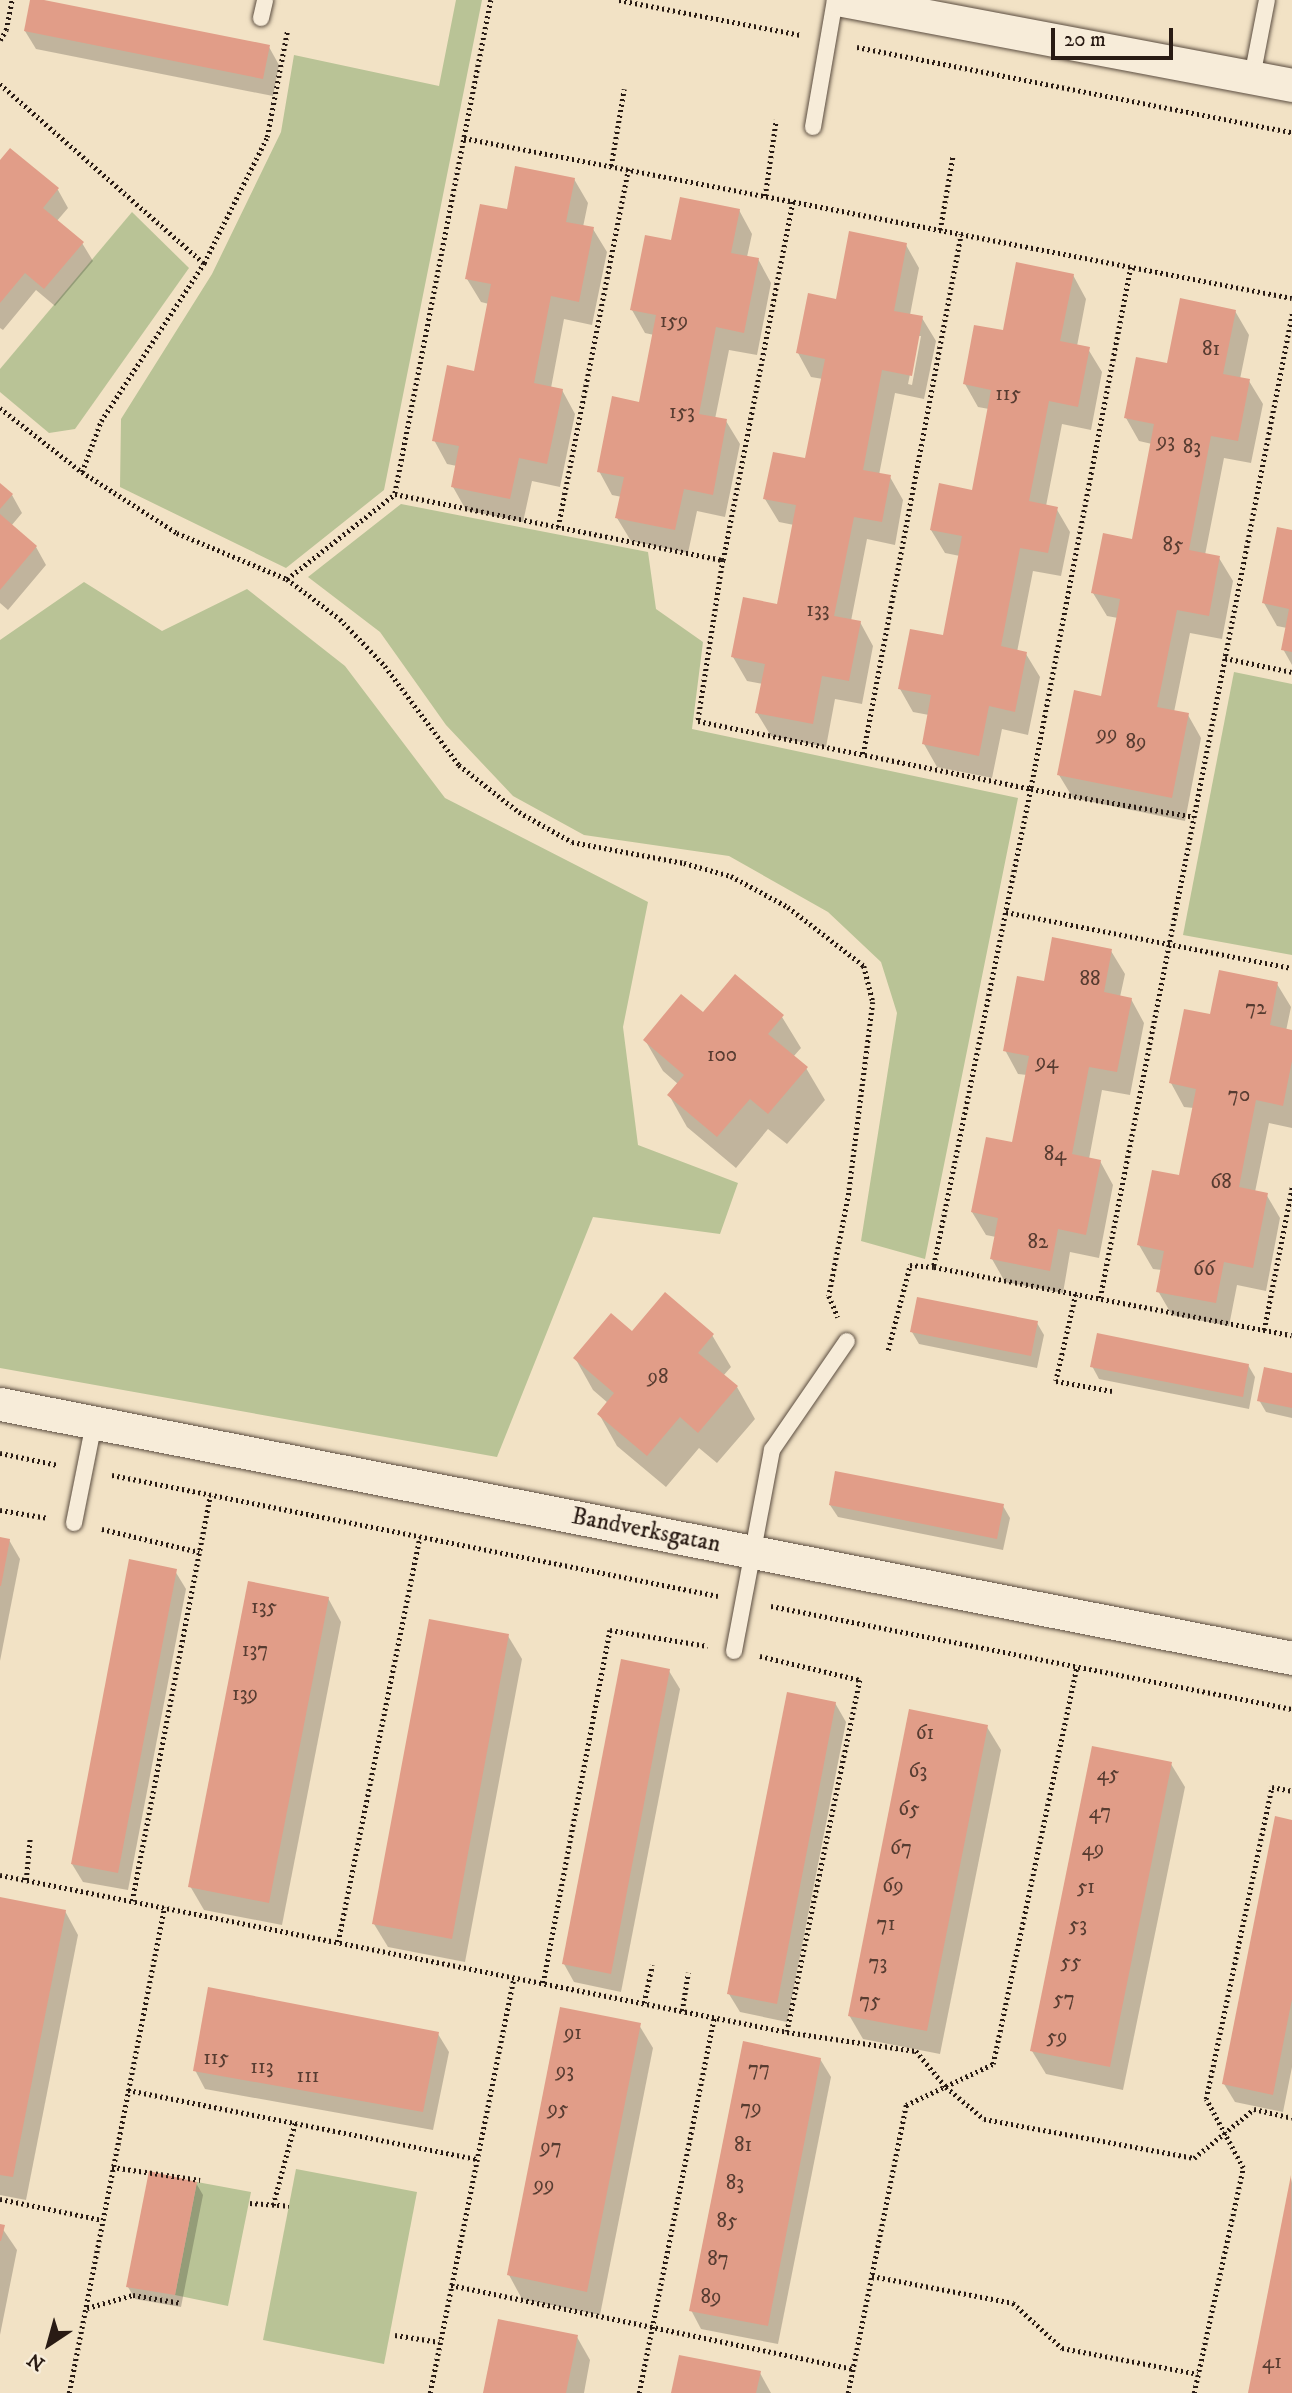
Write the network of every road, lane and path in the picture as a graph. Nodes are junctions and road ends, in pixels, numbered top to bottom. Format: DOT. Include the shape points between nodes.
graph roads {
  1 [pos="12,0"];
  2 [pos="265,0"];
  3 [pos="491,0"];
  4 [pos="619,0"];
  5 [pos="835,0"];
  6 [pos="843,0"];
  7 [pos="1267,0"];
  8 [pos="1000,14"];
  9 [pos="261,18"];
  10 [pos="289,24"];
  11 [pos="0,40"];
  12 [pos="830,41"];
  13 [pos="1252,77"];
  14 [pos="0,84"];
  15 [pos="1292,85"];
  16 [pos="624,89"];
  17 [pos="776,120"];
  18 [pos="813,127"];
  19 [pos="1292,132"];
  20 [pos="464,138"];
  21 [pos="954,156"];
  22 [pos="611,166"];
  23 [pos="628,169"];
  24 [pos="765,196"];
  25 [pos="793,201"];
  26 [pos="940,230"];
  27 [pos="961,234"];
  28 [pos="204,263"];
  29 [pos="1131,267"];
  30 [pos="1292,298"];
  31 [pos="1292,314"];
  32 [pos="0,408"];
  33 [pos="82,472"];
  34 [pos="395,494"];
  35 [pos="558,527"];
  36 [pos="723,560"];
  37 [pos="287,579"];
  38 [pos="1225,658"];
  39 [pos="1292,672"];
  40 [pos="863,754"];
  41 [pos="1031,789"];
  42 [pos="1194,817"];
  43 [pos="1006,912"];
  44 [pos="1169,944"];
  45 [pos="1292,968"];
  46 [pos="1292,1187"];
  47 [pos="934,1267"];
  48 [pos="1076,1294"];
  49 [pos="1100,1298"];
  50 [pos="1264,1330"];
  51 [pos="1292,1335"];
  52 [pos="847,1341"];
  53 [pos="888,1350"];
  54 [pos="1112,1391"];
  55 [pos="0,1404"];
  56 [pos="94,1423"];
  57 [pos="0,1454"];
  58 [pos="84,1470"];
  59 [pos="211,1495"];
  60 [pos="0,1510"];
  61 [pos="56,1519"];
  62 [pos="74,1523"];
  63 [pos="97,1528"];
  64 [pos="420,1536"];
  65 [pos="199,1552"];
  66 [pos="753,1552"];
  67 [pos="743,1601"];
  68 [pos="716,1648"];
  69 [pos="734,1651"];
  70 [pos="752,1655"];
  71 [pos="1292,1658"];
  72 [pos="1077,1666"];
  73 [pos="1292,1709"];
  74 [pos="1292,1791"];
  75 [pos="30,1838"];
  76 [pos="0,1875"];
  77 [pos="26,1880"];
  78 [pos="132,1902"];
  79 [pos="163,1907"];
  80 [pos="338,1942"];
  81 [pos="652,1965"];
  82 [pos="688,1972"];
  83 [pos="514,1978"];
  84 [pos="542,1983"];
  85 [pos="644,2003"];
  86 [pos="682,2011"];
  87 [pos="714,2017"];
  88 [pos="787,2032"];
  89 [pos="946,2087"];
  90 [pos="128,2090"];
  91 [pos="1292,2118"];
  92 [pos="295,2123"];
  93 [pos="1226,2133"];
  94 [pos="477,2159"];
  95 [pos="112,2167"];
  96 [pos="200,2180"];
  97 [pos="0,2199"];
  98 [pos="250,2203"];
  99 [pos="273,2205"];
  100 [pos="289,2206"];
  101 [pos="102,2220"];
  102 [pos="872,2276"];
  103 [pos="451,2285"];
  104 [pos="181,2303"];
  105 [pos="86,2308"];
  106 [pos="652,2327"];
  107 [pos="396,2335"];
  108 [pos="440,2342"];
  109 [pos="853,2370"];
  110 [pos="1198,2374"];
  111 [pos="69,2393"];
  112 [pos="430,2393"];
  113 [pos="639,2393"];
  114 [pos="848,2393"];
  115 [pos="1194,2393"];
  1 -- 11 [label="path"];
  2 -- 9 [label="lane"];
  3 -- 20 [label="path"];
  4 -- 12 [label="path"];
  5 -- 12 [label="lane"];
  6 -- 8 [label="street"];
  7 -- 13 [label="lane"];
  8 -- 13 [label="street"];
  10 -- 28 [label="path" via="267,137"];
  12 -- 18 [label="lane"];
  12 -- 19 [label="path"];
  13 -- 15 [label="street"];
  14 -- 28 [label="path"];
  16 -- 22 [label="path"];
  17 -- 24 [label="path"];
  20 -- 22 [label="path"];
  20 -- 34 [label="path"];
  21 -- 26 [label="path"];
  22 -- 23 [label="path"];
  23 -- 24 [label="path"];
  23 -- 35 [label="path"];
  24 -- 25 [label="path"];
  25 -- 26 [label="path"];
  25 -- 36 [label="path"];
  26 -- 27 [label="path"];
  27 -- 29 [label="path"];
  27 -- 40 [label="path"];
  28 -- 33 [label="path" via="100,421"];
  29 -- 30 [label="path"];
  29 -- 41 [label="path"];
  31 -- 38 [label="path"];
  32 -- 33 [label="path"];
  33 -- 37 [label="path" via="177,533"];
  34 -- 35 [label="path"];
  34 -- 37 [label="path"];
  35 -- 36 [label="path"];
  36 -- 40 [label="path" via="698,721"];
  37 -- 52 [label="path" via="340,619 385,666 459,765 519,812 572,842 731,876 788,907 864,966 873,1002 871,1036 829,1296"];
  38 -- 39 [label="path"];
  38 -- 42 [label="path"];
  40 -- 41 [label="path"];
  41 -- 42 [label="path"];
  41 -- 43 [label="path"];
  42 -- 44 [label="path"];
  43 -- 44 [label="path"];
  43 -- 47 [label="path"];
  44 -- 45 [label="path"];
  44 -- 49 [label="path"];
  46 -- 50 [label="path"];
  47 -- 48 [label="path"];
  47 -- 53 [label="path" via="910,1265"];
  48 -- 49 [label="path"];
  48 -- 54 [label="path" via="1056,1381"];
  49 -- 50 [label="path"];
  50 -- 51 [label="path"];
  52 -- 66 [label="lane" via="772,1450"];
  55 -- 56 [label="street, Bandverksgatan"];
  56 -- 58 [label="lane"];
  56 -- 66 [label="street, Bandverksgatan"];
  57 -- 58 [label="path"];
  58 -- 59 [label="path"];
  58 -- 62 [label="lane"];
  59 -- 64 [label="path"];
  59 -- 65 [label="path"];
  60 -- 61 [label="path"];
  63 -- 65 [label="path"];
  64 -- 67 [label="path"];
  64 -- 80 [label="path"];
  65 -- 78 [label="path"];
  66 -- 67 [label="lane"];
  66 -- 71 [label="street, Bandverksgatan"];
  67 -- 69 [label="lane"];
  67 -- 72 [label="path"];
  68 -- 84 [label="path" via="610,1630"];
  70 -- 88 [label="path" via="860,1681"];
  72 -- 73 [label="path"];
  72 -- 89 [label="path" via="993,2064"];
  74 -- 93 [label="path" via="1272,1787 1206,2099"];
  75 -- 77 [label="path"];
  76 -- 77 [label="path"];
  77 -- 78 [label="path"];
  78 -- 79 [label="path"];
  79 -- 80 [label="path"];
  79 -- 90 [label="path"];
  80 -- 83 [label="path"];
  81 -- 85 [label="path"];
  82 -- 86 [label="path"];
  83 -- 84 [label="path"];
  83 -- 94 [label="path"];
  84 -- 85 [label="path"];
  85 -- 86 [label="path"];
  86 -- 87 [label="path"];
  87 -- 88 [label="path"];
  87 -- 106 [label="path"];
  88 -- 89 [label="path" via="916,2051"];
  89 -- 93 [label="path" via="984,2119 1194,2158"];
  89 -- 102 [label="path" via="906,2105"];
  90 -- 92 [label="path"];
  90 -- 95 [label="path"];
  91 -- 93 [label="path" via="1254,2109"];
  92 -- 94 [label="path"];
  92 -- 99 [label="path"];
  93 -- 110 [label="path" via="1243,2168"];
  94 -- 103 [label="path"];
  95 -- 96 [label="path"];
  95 -- 101 [label="path"];
  97 -- 101 [label="path"];
  98 -- 99 [label="path"];
  99 -- 100 [label="path"];
  101 -- 105 [label="path"];
  102 -- 109 [label="path"];
  102 -- 110 [label="path" via="1013,2303 1062,2348"];
  103 -- 106 [label="path"];
  103 -- 108 [label="path"];
  104 -- 105 [label="path" via="133,2295"];
  105 -- 111 [label="path"];
  106 -- 109 [label="path"];
  106 -- 113 [label="path"];
  107 -- 108 [label="path"];
  108 -- 112 [label="path"];
  109 -- 114 [label="path"];
  110 -- 115 [label="path"];
}
